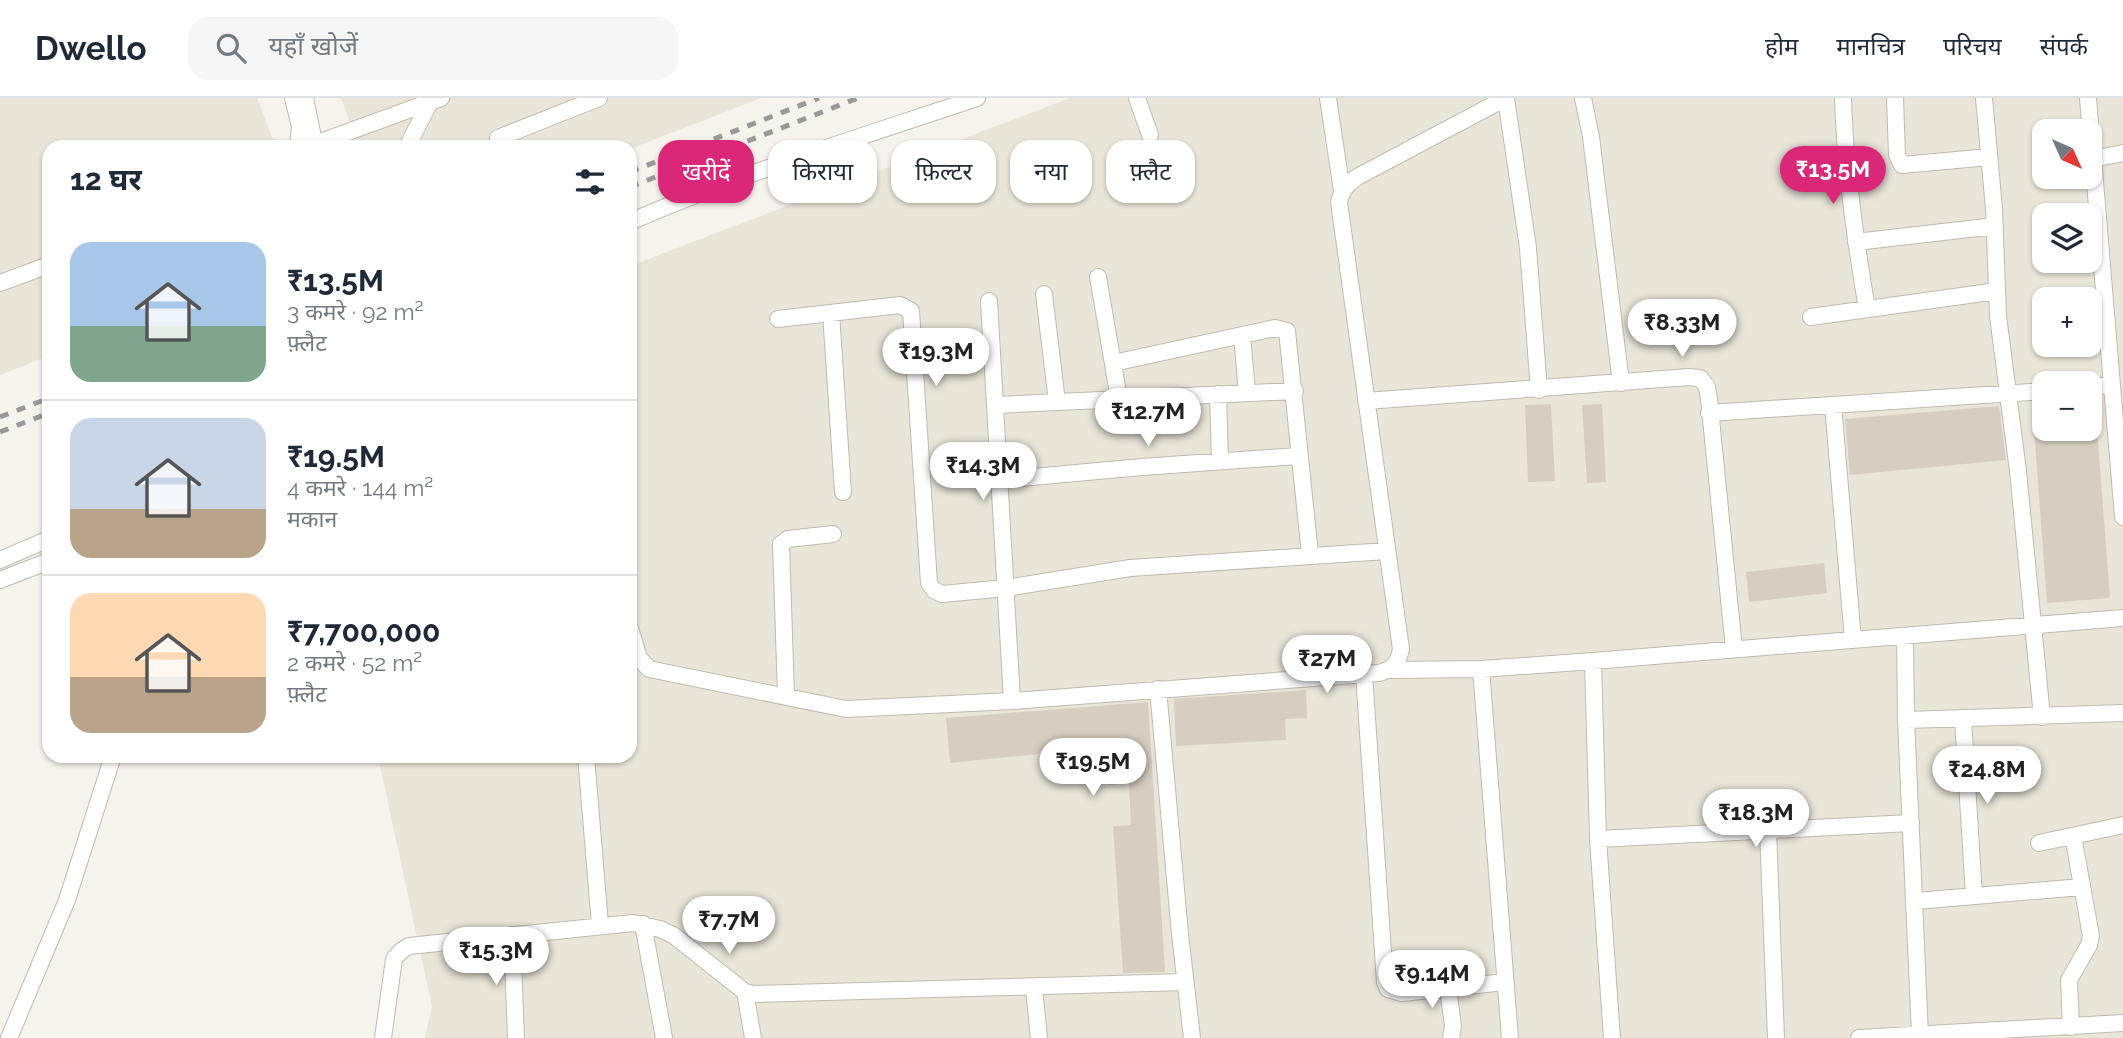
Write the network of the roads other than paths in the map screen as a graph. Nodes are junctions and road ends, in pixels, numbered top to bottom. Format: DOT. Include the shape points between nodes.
graph roads {
  1 [pos="293,98"];
  2 [pos="305,98"];
  3 [pos="599,98"];
  4 [pos="977,98"];
  5 [pos="1137,98"];
  6 [pos="1328,98"];
  7 [pos="1506,98"];
  8 [pos="1583,98"];
  9 [pos="1843,98"];
  10 [pos="1895,98"];
  11 [pos="1984,98"];
  12 [pos="2088,98"];
  13 [pos="436,100"];
  14 [pos="2090,119"];
  15 [pos="1150,135"];
  16 [pos="498,138"];
  17 [pos="299,140"];
  18 [pos="314,140"];
  19 [pos="331,140"];
  20 [pos="411,140"];
  21 [pos="2123,153"];
  22 [pos="1989,157"];
  23 [pos="2102,157"];
  24 [pos="2096,189"];
  25 [pos="1342,191"];
  26 [pos="637,219"];
  27 [pos="1996,226"];
  28 [pos="1856,242"];
  29 [pos="42,268"];
  30 [pos="1098,277"];
  31 [pos="0,283"];
  32 [pos="1997,291"];
  33 [pos="1044,294"];
  34 [pos="989,301"];
  35 [pos="1867,309"];
  36 [pos="831,313"];
  37 [pos="1811,317"];
  38 [pos="778,319"];
  39 [pos="1242,335"];
  40 [pos="1113,363"];
  41 [pos="1621,383"];
  42 [pos="1539,390"];
  43 [pos="1295,391"];
  44 [pos="2032,392"];
  45 [pos="1247,393"];
  46 [pos="1217,394"];
  47 [pos="2007,394"];
  48 [pos="2115,395"];
  49 [pos="1119,399"];
  50 [pos="1366,401"];
  51 [pos="1057,402"];
  52 [pos="996,405"];
  53 [pos="1833,405"];
  54 [pos="1709,413"];
  55 [pos="1298,456"];
  56 [pos="1220,461"];
  57 [pos="1000,480"];
  58 [pos="843,492"];
  59 [pos="2122,493"];
  60 [pos="2123,517"];
  61 [pos="833,534"];
  62 [pos="42,542"];
  63 [pos="1387,551"];
  64 [pos="1310,555"];
  65 [pos="0,560"];
  66 [pos="42,564"];
  67 [pos="0,580"];
  68 [pos="1006,588"];
  69 [pos="2123,618"];
  70 [pos="2034,624"];
  71 [pos="1905,636"];
  72 [pos="1853,640"];
  73 [pos="1734,649"];
  74 [pos="637,651"];
  75 [pos="1593,661"];
  76 [pos="1481,669"];
  77 [pos="1390,670"];
  78 [pos="1364,674"];
  79 [pos="1158,689"];
  80 [pos="786,695"];
  81 [pos="1012,701"];
  82 [pos="2123,713"];
  83 [pos="2042,717"];
  84 [pos="1963,718"];
  85 [pos="1906,720"];
  86 [pos="111,763"];
  87 [pos="587,763"];
  88 [pos="1911,823"];
  89 [pos="2123,825"];
  90 [pos="1768,830"];
  91 [pos="2073,836"];
  92 [pos="1598,839"];
  93 [pos="2039,843"];
  94 [pos="2082,887"];
  95 [pos="1974,897"];
  96 [pos="1916,901"];
  97 [pos="643,924"];
  98 [pos="600,925"];
  99 [pos="512,934"];
  100 [pos="1185,982"];
  101 [pos="1506,982"];
  102 [pos="1034,988"];
  103 [pos="1448,988"];
  104 [pos="746,992"];
  105 [pos="2123,1023"];
  106 [pos="2071,1027"];
  107 [pos="2034,1034"];
  108 [pos="1912,1036"];
  109 [pos="9,1038"];
  110 [pos="383,1038"];
  111 [pos="516,1038"];
  112 [pos="664,1038"];
  113 [pos="753,1038"];
  114 [pos="1039,1038"];
  115 [pos="1192,1038"];
  116 [pos="1451,1038"];
  117 [pos="1510,1038"];
  118 [pos="1612,1038"];
  119 [pos="1776,1038"];
  120 [pos="1859,1038"];
  1 -- 17 [label="street"];
  2 -- 18 [label="street"];
  3 -- 16 [label="street"];
  4 -- 26 [label="street"];
  5 -- 15 [label="street"];
  6 -- 25 [label="street"];
  7 -- 25 [label="street" via="1359,176"];
  7 -- 42 [label="street" via="1528,248"];
  8 -- 41 [label="street"];
  9 -- 28 [label="street"];
  10 -- 22 [label="street" via="1897,155 1902,165"];
  11 -- 22 [label="street"];
  12 -- 14 [label="street"];
  13 -- 19 [label="street"];
  13 -- 20 [label="street"];
  21 -- 23 [label="street"];
  22 -- 27 [label="street"];
  24 -- 48 [label="street"];
  25 -- 50 [label="street" via="1339,202"];
  27 -- 28 [label="street"];
  27 -- 32 [label="street"];
  28 -- 35 [label="street"];
  29 -- 31 [label="street"];
  30 -- 40 [label="street"];
  32 -- 35 [label="street"];
  32 -- 47 [label="street"];
  33 -- 51 [label="street"];
  34 -- 52 [label="street"];
  35 -- 37 [label="street"];
  36 -- 38 [label="street"];
  36 -- 58 [label="street"];
  36 -- 68 [label="street" via="900,305 911,311 929,583 942,594"];
  39 -- 40 [label="street"];
  39 -- 43 [label="street" via="1275,328 1287,331"];
  39 -- 45 [label="street"];
  40 -- 49 [label="street"];
  41 -- 42 [label="street"];
  41 -- 54 [label="street" via="1700,379 1707,387"];
  42 -- 50 [label="street"];
  43 -- 45 [label="street"];
  43 -- 55 [label="street"];
  44 -- 47 [label="street"];
  45 -- 46 [label="street"];
  46 -- 49 [label="street"];
  46 -- 56 [label="street"];
  47 -- 53 [label="street"];
  47 -- 70 [label="street"];
  48 -- 59 [label="street"];
  49 -- 51 [label="street"];
  50 -- 63 [label="street"];
  51 -- 52 [label="street"];
  52 -- 57 [label="street"];
  53 -- 54 [label="street"];
  53 -- 72 [label="street"];
  54 -- 73 [label="street"];
  55 -- 56 [label="street"];
  55 -- 64 [label="street"];
  56 -- 57 [label="street"];
  57 -- 68 [label="street"];
  59 -- 60 [label="street"];
  61 -- 80 [label="street" via="788,539 781,544"];
  62 -- 65 [label="street"];
  63 -- 64 [label="street"];
  63 -- 77 [label="street" via="1401,649 1399,661"];
  64 -- 68 [label="street" via="1130,568"];
  66 -- 67 [label="street"];
  68 -- 81 [label="street"];
  69 -- 70 [label="street"];
  70 -- 71 [label="street"];
  70 -- 83 [label="street"];
  71 -- 72 [label="street"];
  71 -- 85 [label="street"];
  72 -- 73 [label="street"];
  73 -- 75 [label="street"];
  74 -- 80 [label="street" via="649,668"];
  75 -- 76 [label="street"];
  75 -- 92 [label="street"];
  76 -- 77 [label="street"];
  76 -- 101 [label="street"];
  77 -- 78 [label="street"];
  78 -- 79 [label="street"];
  78 -- 103 [label="street" via="1385,982 1388,989 1402,993"];
  79 -- 81 [label="street"];
  79 -- 100 [label="street"];
  80 -- 81 [label="street" via="846,709"];
  82 -- 83 [label="street"];
  83 -- 84 [label="street"];
  84 -- 85 [label="street"];
  84 -- 95 [label="street"];
  85 -- 88 [label="street"];
  86 -- 109 [label="street" via="67,900"];
  87 -- 98 [label="street"];
  88 -- 90 [label="street"];
  88 -- 96 [label="street"];
  89 -- 91 [label="street"];
  90 -- 92 [label="street"];
  90 -- 119 [label="street"];
  91 -- 93 [label="street"];
  91 -- 94 [label="street"];
  92 -- 118 [label="street"];
  94 -- 95 [label="street"];
  94 -- 106 [label="street" via="2091,936 2069,980"];
  95 -- 96 [label="street"];
  96 -- 108 [label="street"];
  97 -- 98 [label="street"];
  97 -- 104 [label="street" via="673,935"];
  97 -- 112 [label="street"];
  98 -- 99 [label="street"];
  99 -- 110 [label="street" via="409,946 401,951 394,959"];
  99 -- 111 [label="street"];
  100 -- 102 [label="street"];
  100 -- 115 [label="street"];
  101 -- 103 [label="street"];
  101 -- 117 [label="street"];
  102 -- 104 [label="street"];
  102 -- 114 [label="street"];
  103 -- 116 [label="street"];
  104 -- 113 [label="street"];
  105 -- 106 [label="street"];
  106 -- 107 [label="street"];
  107 -- 108 [label="street"];
  108 -- 120 [label="street"];
}
